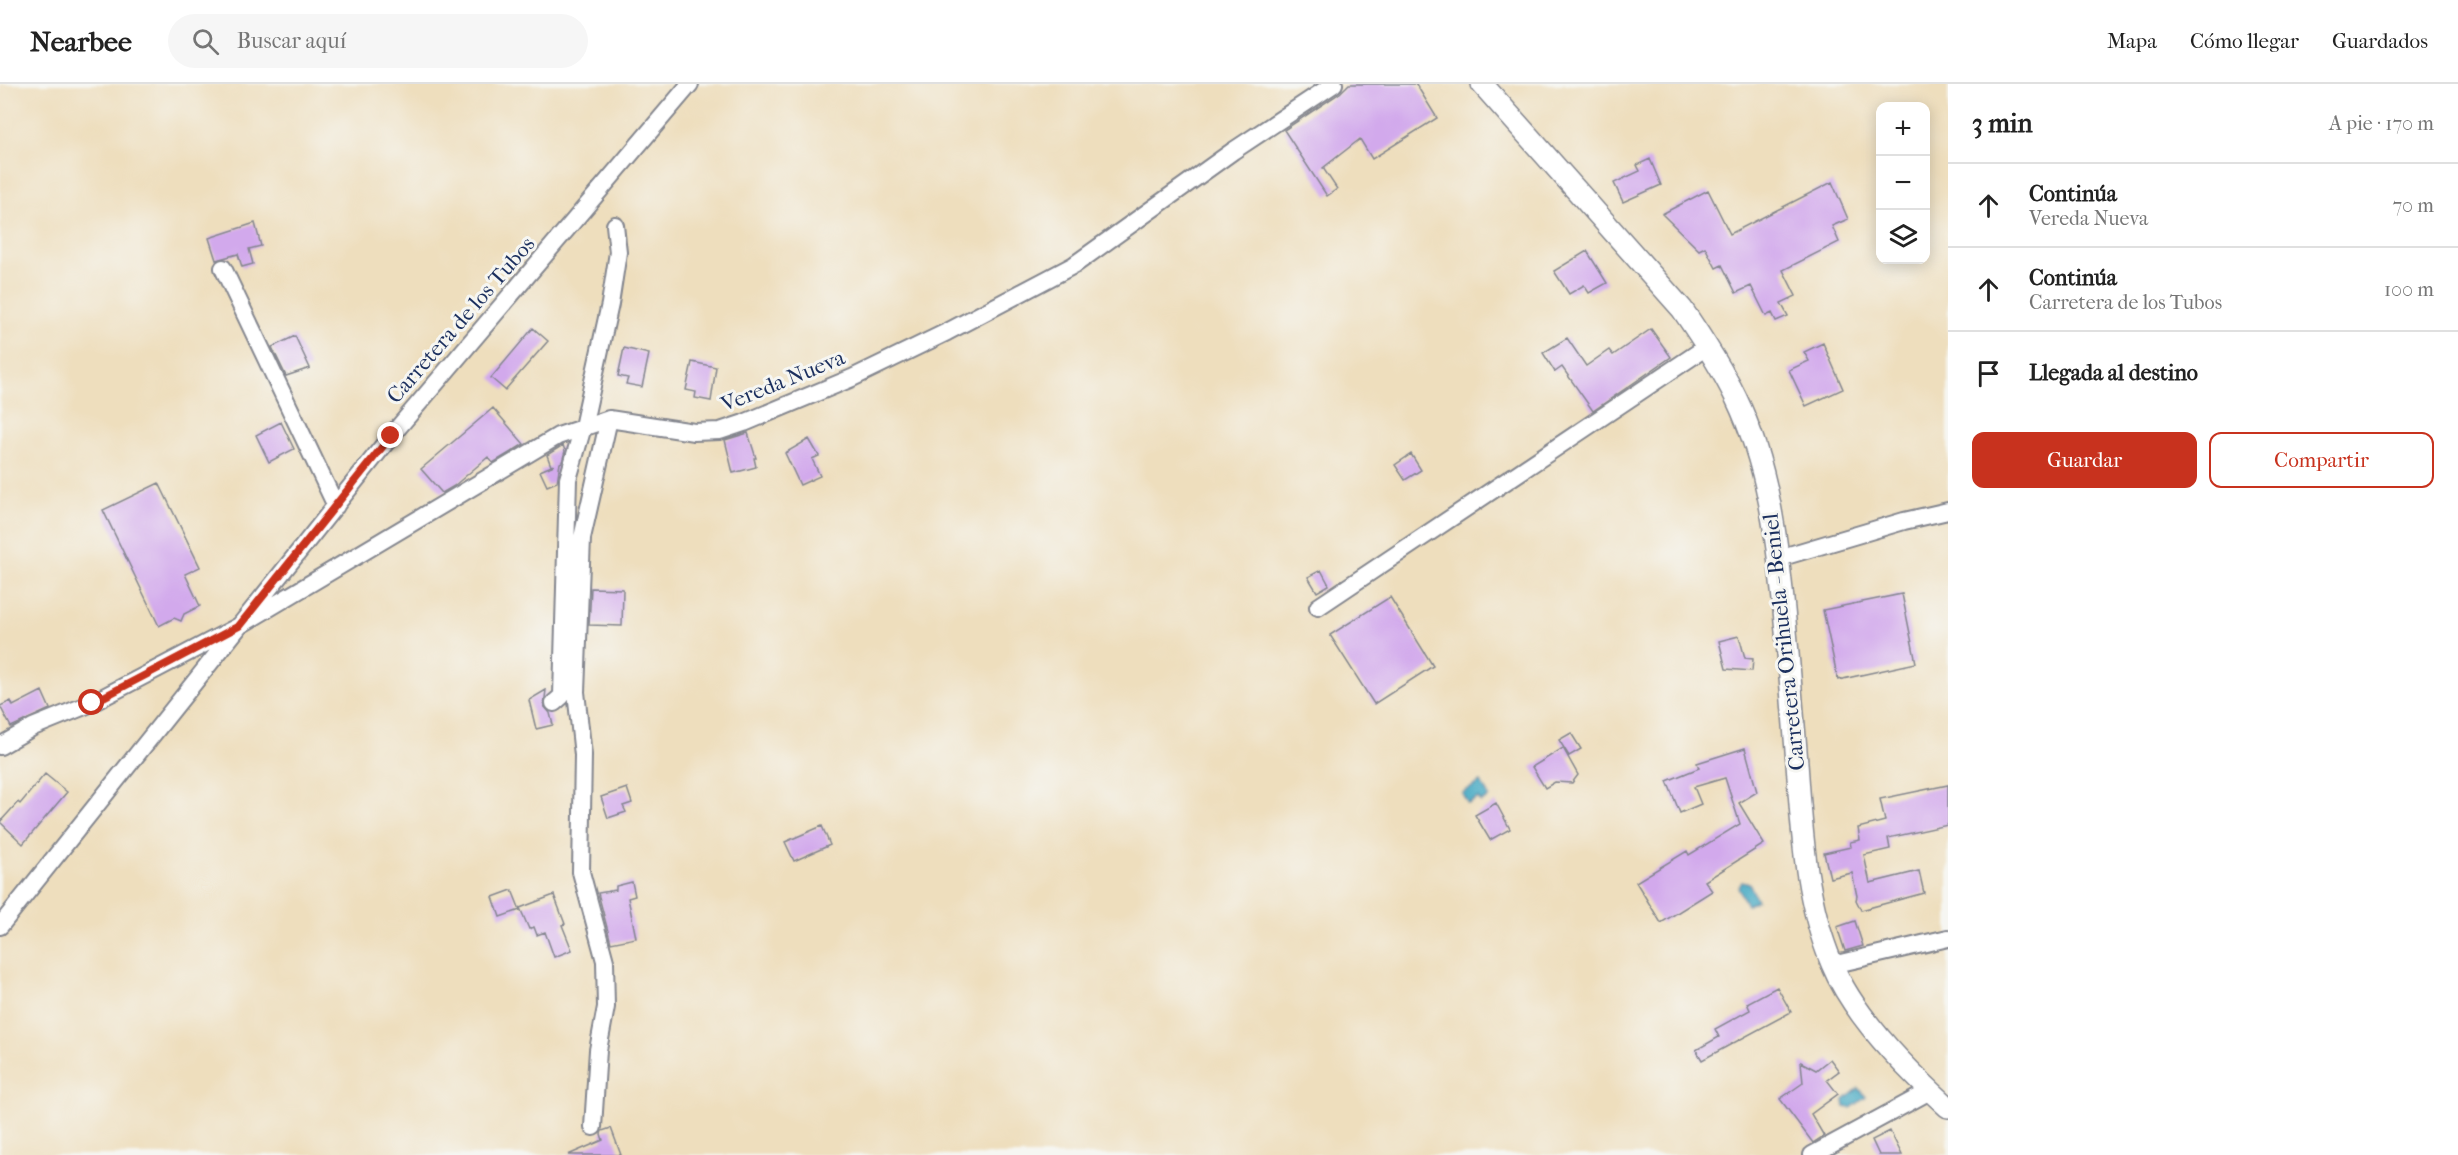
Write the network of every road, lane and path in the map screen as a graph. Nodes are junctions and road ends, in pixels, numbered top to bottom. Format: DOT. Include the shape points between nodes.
graph roads {
  1 [pos="690,84"];
  2 [pos="1334,84"];
  3 [pos="1482,84"];
  4 [pos="615,225"];
  5 [pos="223,268"];
  6 [pos="1707,346"];
  7 [pos="609,419"];
  8 [pos="583,427"];
  9 [pos="336,506"];
  10 [pos="1948,511"];
  11 [pos="1779,558"];
  12 [pos="1318,607"];
  13 [pos="239,626"];
  14 [pos="554,704"];
  15 [pos="0,746"];
  16 [pos="0,926"];
  17 [pos="1948,938"];
  18 [pos="1832,965"];
  19 [pos="1930,1091"];
  20 [pos="1948,1107"];
  21 [pos="593,1127"];
  22 [pos="1812,1155"];
  1 -- 9 [label="street, Carretera de los Tubos"];
  2 -- 7 [label="street, Vereda Nueva" via="1074,265 852,378 720,430 693,432"];
  3 -- 6 [label="main road, Carretera Orihuela - Beniel" via="1682,309"];
  4 -- 8 [label="street" via="618,252 610,304"];
  5 -- 9 [label="street"];
  6 -- 11 [label="main road, Carretera Orihuela - Beniel" via="1737,399 1758,454"];
  6 -- 12 [label="street"];
  7 -- 8 [label="street, Vereda Nueva"];
  7 -- 21 [label="street" via="582,538 576,692 583,755 581,872 605,961 606,1007 598,1050"];
  8 -- 13 [label="street, Vereda Nueva" via="532,450"];
  8 -- 14 [label="street" via="568,479 562,696"];
  9 -- 13 [label="street, Carretera de los Tubos"];
  10 -- 11 [label="street"];
  11 -- 18 [label="main road, Carretera Orihuela - Beniel" via="1803,847 1809,891"];
  13 -- 15 [label="street, Vereda Nueva"];
  13 -- 16 [label="street, Carretera de los Tubos"];
  17 -- 18 [label="street"];
  18 -- 19 [label="main road, Carretera Orihuela - Beniel" via="1855,1006"];
  19 -- 20 [label="main road, Carretera Orihuela - Beniel"];
  19 -- 22 [label="street"];
}
